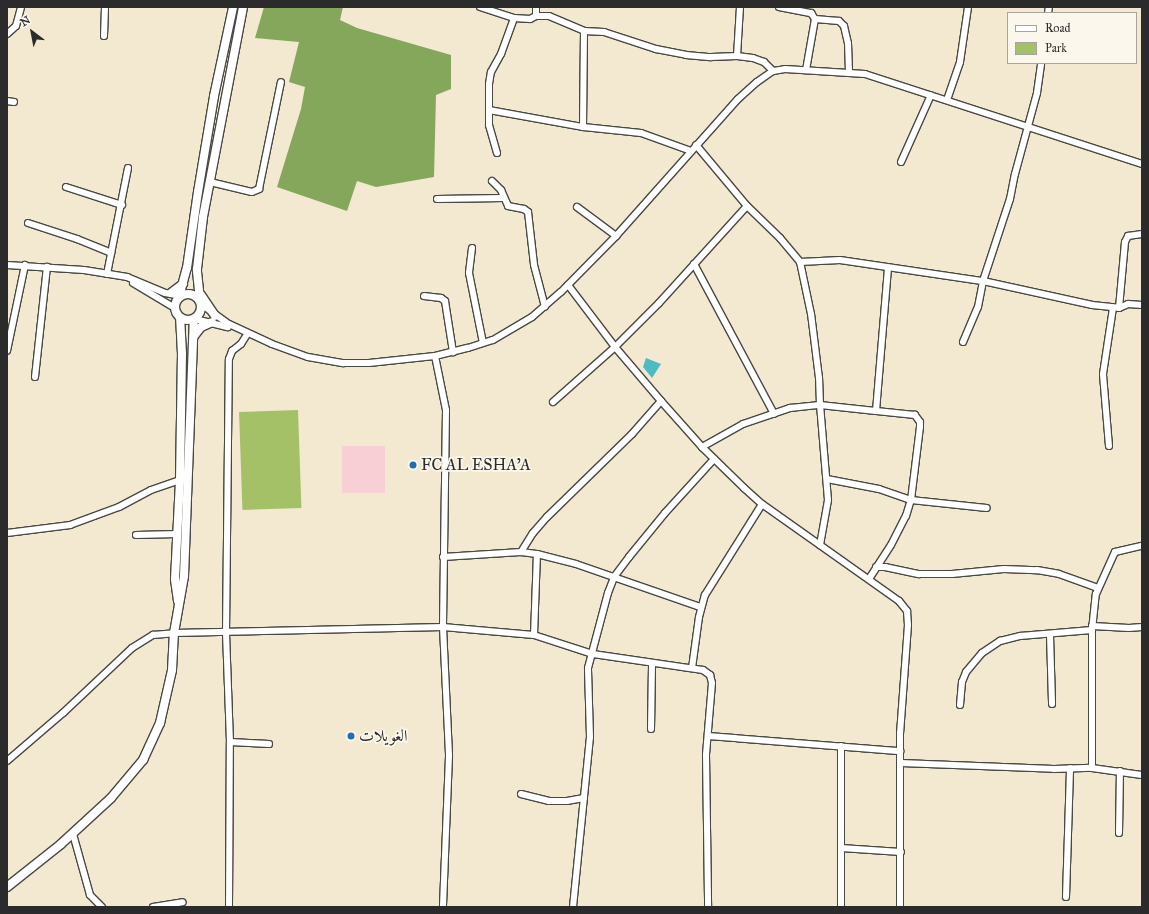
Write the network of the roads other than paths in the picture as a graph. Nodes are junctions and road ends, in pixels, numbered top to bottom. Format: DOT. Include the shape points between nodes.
graph roads {
  1 [pos="21,7"];
  2 [pos="105,7"];
  3 [pos="233,7"];
  4 [pos="243,7"];
  5 [pos="480,7"];
  6 [pos="536,7"];
  7 [pos="740,7"];
  8 [pos="779,7"];
  9 [pos="968,7"];
  10 [pos="800,9"];
  11 [pos="536,16"];
  12 [pos="514,18"];
  13 [pos="815,19"];
  14 [pos="584,31"];
  15 [pos="7,34"];
  16 [pos="104,36"];
  17 [pos="737,56"];
  18 [pos="1041,64"];
  19 [pos="773,70"];
  20 [pos="806,70"];
  21 [pos="849,73"];
  22 [pos="281,82"];
  23 [pos="931,95"];
  24 [pos="946,100"];
  25 [pos="489,110"];
  26 [pos="583,128"];
  27 [pos="1028,128"];
  28 [pos="696,145"];
  29 [pos="691,150"];
  30 [pos="497,152"];
  31 [pos="901,162"];
  32 [pos="1142,164"];
  33 [pos="128,168"];
  34 [pos="492,181"];
  35 [pos="210,182"];
  36 [pos="66,187"];
  37 [pos="504,198"];
  38 [pos="437,199"];
  39 [pos="122,206"];
  40 [pos="747,206"];
  41 [pos="577,207"];
  42 [pos="28,223"];
  43 [pos="1142,234"];
  44 [pos="616,236"];
  45 [pos="472,248"];
  46 [pos="111,253"];
  47 [pos="800,262"];
  48 [pos="7,264"];
  49 [pos="694,264"];
  50 [pos="25,265"];
  51 [pos="47,267"];
  52 [pos="888,268"];
  53 [pos="106,274"];
  54 [pos="121,277"];
  55 [pos="184,282"];
  56 [pos="983,282"];
  57 [pos="197,285"];
  58 [pos="568,285"];
  59 [pos="171,294"];
  60 [pos="424,296"];
  61 [pos="179,297"];
  62 [pos="200,302"];
  63 [pos="1142,305"];
  64 [pos="545,307"];
  65 [pos="175,308"];
  66 [pos="1116,308"];
  67 [pos="180,318"];
  68 [pos="195,319"];
  69 [pos="214,319"];
  70 [pos="248,334"];
  71 [pos="194,336"];
  72 [pos="964,342"];
  73 [pos="483,344"];
  74 [pos="615,347"];
  75 [pos="7,352"];
  76 [pos="452,352"];
  77 [pos="435,356"];
  78 [pos="35,377"];
  79 [pos="661,401"];
  80 [pos="553,402"];
  81 [pos="820,405"];
  82 [pos="876,411"];
  83 [pos="774,414"];
  84 [pos="1109,446"];
  85 [pos="702,447"];
  86 [pos="714,459"];
  87 [pos="827,479"];
  88 [pos="180,480"];
  89 [pos="910,500"];
  90 [pos="762,504"];
  91 [pos="987,508"];
  92 [pos="7,533"];
  93 [pos="178,534"];
  94 [pos="136,535"];
  95 [pos="820,545"];
  96 [pos="1142,546"];
  97 [pos="521,552"];
  98 [pos="537,554"];
  99 [pos="444,557"];
  100 [pos="876,567"];
  101 [pos="614,577"];
  102 [pos="869,579"];
  103 [pos="1098,588"];
  104 [pos="178,604"];
  105 [pos="700,608"];
  106 [pos="1142,627"];
  107 [pos="443,628"];
  108 [pos="1092,628"];
  109 [pos="174,633"];
  110 [pos="226,633"];
  111 [pos="1050,634"];
  112 [pos="534,635"];
  113 [pos="593,654"];
  114 [pos="652,663"];
  115 [pos="692,668"];
  116 [pos="1052,704"];
  117 [pos="960,706"];
  118 [pos="651,730"];
  119 [pos="708,736"];
  120 [pos="230,742"];
  121 [pos="269,744"];
  122 [pos="841,746"];
  123 [pos="900,751"];
  124 [pos="7,761"];
  125 [pos="901,763"];
  126 [pos="1070,768"];
  127 [pos="1092,768"];
  128 [pos="1120,771"];
  129 [pos="1142,775"];
  130 [pos="521,794"];
  131 [pos="584,798"];
  132 [pos="1119,832"];
  133 [pos="73,834"];
  134 [pos="841,848"];
  135 [pos="901,852"];
  136 [pos="7,887"];
  137 [pos="1066,897"];
  138 [pos="182,902"];
  139 [pos="102,907"];
  140 [pos="153,907"];
  141 [pos="229,907"];
  142 [pos="443,907"];
  143 [pos="573,907"];
  144 [pos="708,907"];
  145 [pos="841,907"];
  146 [pos="900,907"];
  1 -- 15 [label="street" via="16,26"];
  2 -- 16 [label="street"];
  3 -- 55 [label="street" via="206,144"];
  4 -- 35 [label="street"];
  5 -- 12 [label="street"];
  6 -- 11 [label="street"];
  7 -- 17 [label="street"];
  8 -- 10 [label="street"];
  9 -- 24 [label="street" via="960,62"];
  10 -- 13 [label="street" via="811,13"];
  11 -- 12 [label="street" via="530,20"];
  11 -- 14 [label="street" via="555,18"];
  12 -- 25 [label="street" via="490,78"];
  13 -- 20 [label="street"];
  13 -- 21 [label="street" via="839,21 844,26 848,43"];
  14 -- 17 [label="street" via="604,32 656,49 686,55"];
  14 -- 26 [label="street"];
  17 -- 19 [label="street" via="764,62"];
  18 -- 27 [label="street"];
  19 -- 20 [label="street"];
  19 -- 28 [label="street" via="738,99"];
  20 -- 21 [label="street"];
  21 -- 23 [label="street" via="865,74"];
  22 -- 35 [label="street" via="258,189 252,192"];
  23 -- 24 [label="street"];
  23 -- 31 [label="street"];
  24 -- 27 [label="street"];
  25 -- 26 [label="street"];
  25 -- 30 [label="street" via="491,136"];
  26 -- 29 [label="street" via="641,133"];
  27 -- 32 [label="street"];
  27 -- 56 [label="street" via="1010,199"];
  28 -- 29 [label="street"];
  28 -- 40 [label="street"];
  29 -- 44 [label="street"];
  33 -- 39 [label="street"];
  34 -- 37 [label="street" via="501,190"];
  35 -- 57 [label="street" via="203,217"];
  36 -- 39 [label="street"];
  37 -- 38 [label="street"];
  37 -- 64 [label="street" via="510,207 528,212 534,265"];
  39 -- 46 [label="street"];
  40 -- 47 [label="street"];
  40 -- 49 [label="street"];
  41 -- 44 [label="street"];
  42 -- 46 [label="street"];
  43 -- 66 [label="street" via="1128,236 1125,242"];
  44 -- 58 [label="street"];
  45 -- 73 [label="street" via="469,273"];
  46 -- 53 [label="street"];
  47 -- 52 [label="street" via="840,260"];
  47 -- 81 [label="street" via="813,328"];
  48 -- 50 [label="street"];
  49 -- 74 [label="street"];
  49 -- 83 [label="street"];
  50 -- 51 [label="street"];
  50 -- 75 [label="street"];
  51 -- 53 [label="street"];
  51 -- 78 [label="street"];
  52 -- 56 [label="street"];
  52 -- 82 [label="street"];
  53 -- 54 [label="street"];
  54 -- 59 [label="street"];
  54 -- 65 [label="street"];
  55 -- 59 [label="street"];
  55 -- 61 [label="street"];
  56 -- 66 [label="street"];
  56 -- 72 [label="street" via="978,307"];
  57 -- 62 [label="street"];
  57 -- 69 [label="street"];
  58 -- 64 [label="street"];
  58 -- 74 [label="street"];
  59 -- 61 [label="street"];
  60 -- 76 [label="street" via="445,301"];
  61 -- 62 [label="street" via="190,294"];
  61 -- 65 [label="street"];
  62 -- 68 [label="street" via="200,314"];
  62 -- 69 [label="street"];
  63 -- 66 [label="street" via="1128,304"];
  64 -- 73 [label="street" via="504,334"];
  65 -- 67 [label="street"];
  66 -- 84 [label="street" via="1104,374"];
  67 -- 68 [label="street" via="186,321"];
  67 -- 88 [label="street"];
  68 -- 69 [label="street"];
  68 -- 71 [label="street"];
  69 -- 70 [label="street"];
  69 -- 71 [label="street" via="201,327"];
  70 -- 77 [label="street" via="308,357 343,363"];
  70 -- 110 [label="street" via="229,358"];
  71 -- 104 [label="street" via="186,540 183,582"];
  73 -- 76 [label="street"];
  74 -- 79 [label="street"];
  74 -- 80 [label="street"];
  76 -- 77 [label="street"];
  77 -- 99 [label="street" via="446,410"];
  79 -- 85 [label="street"];
  79 -- 97 [label="street" via="632,434 547,517"];
  81 -- 82 [label="street"];
  81 -- 83 [label="street" via="790,408"];
  81 -- 87 [label="street"];
  82 -- 89 [label="street" via="915,415 920,422"];
  83 -- 85 [label="street" via="744,424"];
  85 -- 86 [label="street"];
  86 -- 90 [label="street"];
  86 -- 101 [label="street" via="665,513"];
  87 -- 89 [label="street" via="879,490"];
  87 -- 95 [label="street" via="826,516"];
  88 -- 92 [label="street" via="150,490 119,507 70,525"];
  88 -- 93 [label="street"];
  89 -- 91 [label="street"];
  89 -- 100 [label="street" via="904,522"];
  90 -- 95 [label="street"];
  90 -- 105 [label="street" via="711,583"];
  93 -- 94 [label="street"];
  93 -- 104 [label="street" via="175,580"];
  95 -- 102 [label="street"];
  96 -- 103 [label="street" via="1115,552"];
  97 -- 98 [label="street"];
  97 -- 99 [label="street"];
  98 -- 101 [label="street"];
  98 -- 112 [label="street"];
  99 -- 107 [label="street"];
  100 -- 102 [label="street"];
  100 -- 103 [label="street" via="919,574 952,574 1004,568 1037,570 1059,574"];
  101 -- 105 [label="street"];
  101 -- 113 [label="street"];
  102 -- 123 [label="street" via="904,606 908,618"];
  103 -- 108 [label="street"];
  104 -- 109 [label="street"];
  105 -- 115 [label="street"];
  106 -- 108 [label="street"];
  107 -- 110 [label="street"];
  107 -- 112 [label="street"];
  107 -- 142 [label="street" via="449,756"];
  108 -- 111 [label="street"];
  108 -- 127 [label="street"];
  109 -- 110 [label="street"];
  109 -- 124 [label="street" via="153,635 139,642"];
  109 -- 133 [label="street" via="172,670 166,701 143,760 111,798"];
  110 -- 120 [label="street"];
  111 -- 116 [label="street"];
  111 -- 117 [label="street" via="1010,638 1000,641 982,653 966,672 962,682"];
  112 -- 113 [label="street"];
  113 -- 114 [label="street"];
  113 -- 131 [label="street" via="588,668 590,737"];
  114 -- 115 [label="street"];
  114 -- 118 [label="street"];
  115 -- 119 [label="street" via="707,672 712,678"];
  119 -- 122 [label="street"];
  119 -- 144 [label="street"];
  120 -- 121 [label="street"];
  120 -- 141 [label="street"];
  122 -- 123 [label="street"];
  122 -- 134 [label="street"];
  123 -- 125 [label="street"];
  125 -- 126 [label="street"];
  125 -- 135 [label="street"];
  126 -- 127 [label="street"];
  126 -- 137 [label="street"];
  127 -- 128 [label="street"];
  128 -- 129 [label="street"];
  128 -- 132 [label="street"];
  130 -- 131 [label="street" via="549,801"];
  131 -- 143 [label="street"];
  133 -- 136 [label="street"];
  133 -- 139 [label="street" via="90,895"];
  134 -- 135 [label="street"];
  134 -- 145 [label="street"];
  135 -- 146 [label="street"];
  138 -- 140 [label="street"];
}
